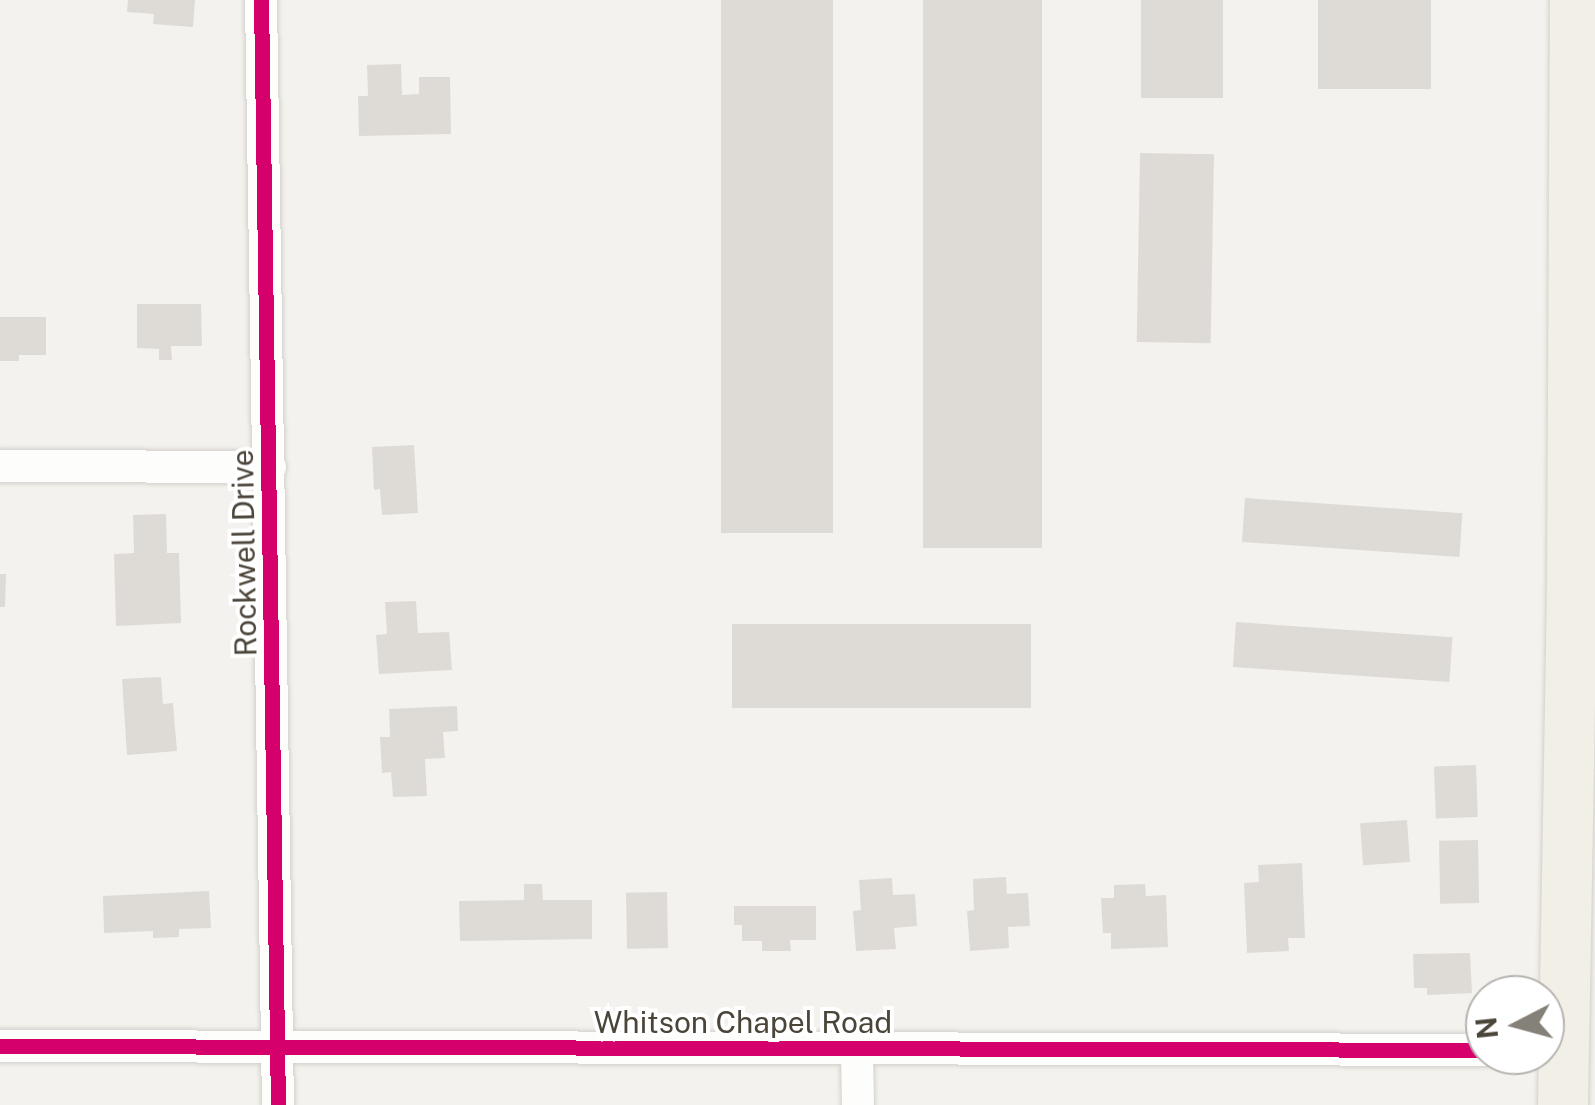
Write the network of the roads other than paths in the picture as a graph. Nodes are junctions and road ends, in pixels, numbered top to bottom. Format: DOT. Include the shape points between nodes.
graph roads {
  1 [pos="261,0"];
  2 [pos="1575,0"];
  3 [pos="0,466"];
  4 [pos="270,467"];
  5 [pos="1557,975"];
  6 [pos="0,1046"];
  7 [pos="278,1049"];
  8 [pos="857,1050"];
  9 [pos="1465,1050"];
  10 [pos="1558,1075"];
  11 [pos="278,1105"];
  12 [pos="858,1105"];
  13 [pos="1563,1105"];
  1 -- 4 [label="street, Rockwell Drive"];
  2 -- 5 [label="main road" via="1572,588"];
  3 -- 4 [label="street"];
  4 -- 7 [label="street, Rockwell Drive"];
  6 -- 7 [label="street, Whitson Chapel Road"];
  7 -- 8 [label="street, Whitson Chapel Road"];
  7 -- 11 [label="street, Rockwell Drive"];
  8 -- 9 [label="street, Whitson Chapel Road"];
  8 -- 12 [label="street"];
  10 -- 13 [label="main road"];
}
